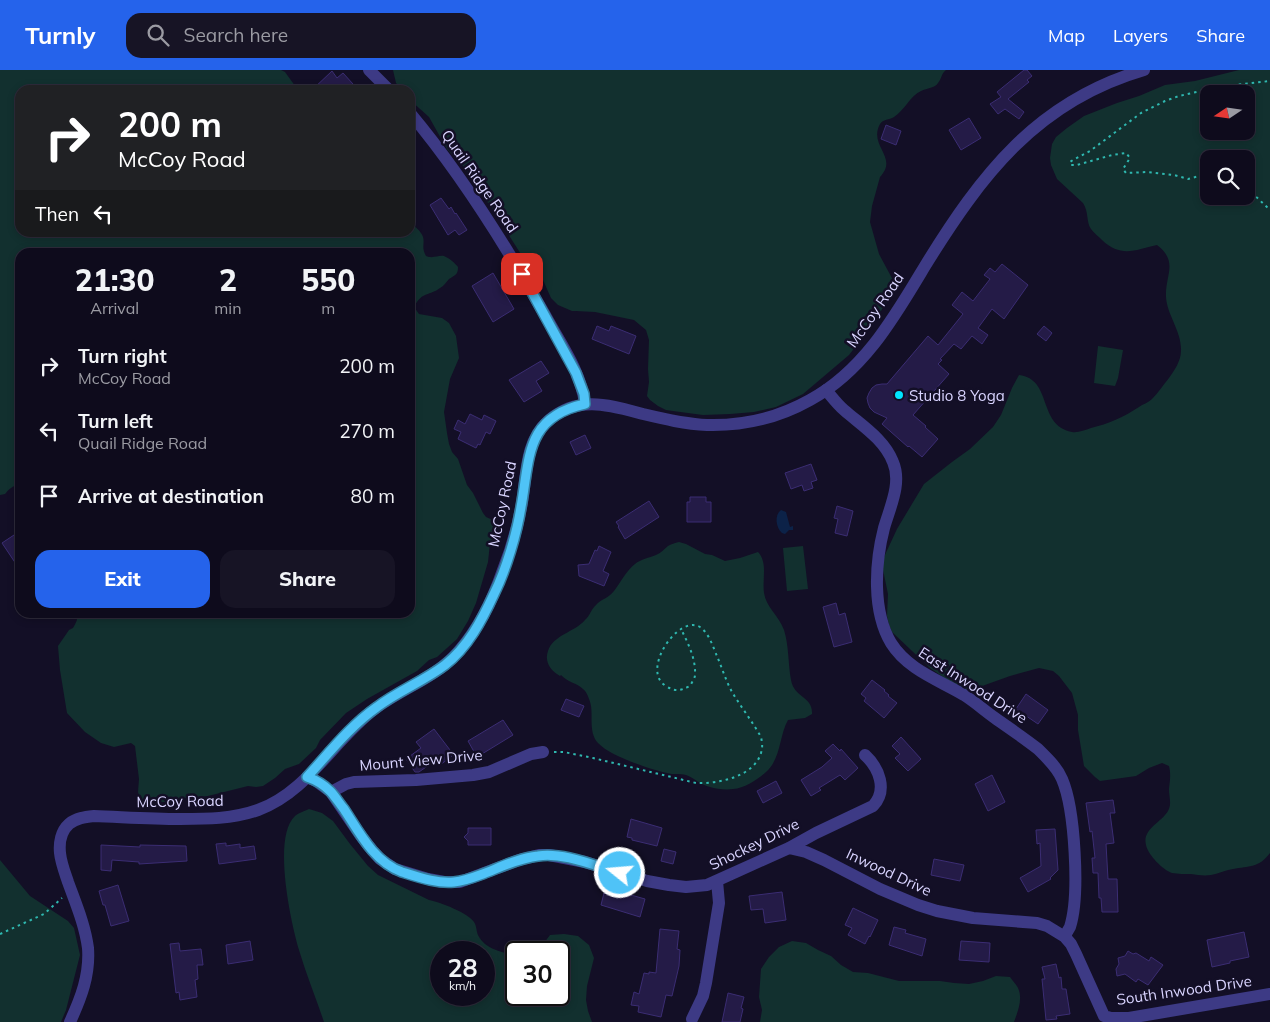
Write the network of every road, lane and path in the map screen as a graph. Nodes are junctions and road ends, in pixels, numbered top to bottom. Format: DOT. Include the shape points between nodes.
graph roads {
  1 [pos="369,70"];
  2 [pos="1144,70"];
  3 [pos="1270,80"];
  4 [pos="384,85"];
  5 [pos="415,120"];
  6 [pos="1200,176"];
  7 [pos="1255,196"];
  8 [pos="1270,210"];
  9 [pos="826,390"];
  10 [pos="585,404"];
  11 [pos="681,629"];
  12 [pos="543,752"];
  13 [pos="865,755"];
  14 [pos="307,777"];
  15 [pos="331,792"];
  16 [pos="788,848"];
  17 [pos="718,881"];
  18 [pos="66,893"];
  19 [pos="0,934"];
  20 [pos="1065,937"];
  21 [pos="1270,994"];
  22 [pos="692,1019"];
  23 [pos="1102,1019"];
  24 [pos="70,1022"];
  1 -- 4 [label="street"];
  2 -- 9 [label="street, McCoy Road" via="1076,98 1023,137 947,230 880,337 848,373"];
  3 -- 6 [label="path" via="1218,87 1164,102 1141,113 1070,164 1126,153 1130,158 1123,169 1126,173 1174,174 1188,179"];
  5 -- 10 [label="street, Quail Ridge Road" via="470,192 522,274 576,373"];
  7 -- 8 [label="path"];
  9 -- 10 [label="street, McCoy Road" via="771,417 728,425 683,423 611,406"];
  9 -- 20 [label="street, East Inwood Drive" via="880,441 895,469 896,482 880,550 877,585 882,619 892,643 907,662 965,696 1038,749 1061,776 1071,814 1075,866 1072,914"];
  10 -- 14 [label="street, McCoy Road" via="572,407 547,421 532,444 521,508 505,567 472,635 445,665 359,721"];
  11 -- 11 [label="path" via="668,641 659,658 657,672 662,684 673,690 690,686 695,676 694,662"];
  11 -- 12 [label="path" via="693,624 708,636 731,689 761,737 761,754 756,764 744,773 710,784 564,752"];
  12 -- 15 [label="street, Mount View Drive" via="489,772 416,780 354,782"];
  13 -- 16 [label="street, Shockey Drive" via="878,772 881,793 878,801"];
  14 -- 15 [label="street, Shockey Drive"];
  14 -- 24 [label="street, McCoy Road" via="272,804 228,818 94,816 83,817 68,825 62,833 60,854 83,924 88,952 81,1000"];
  15 -- 17 [label="street, Shockey Drive" via="380,859 395,869 428,879 460,882 519,860 549,855 669,885 697,886"];
  16 -- 17 [label="street, Shockey Drive"];
  16 -- 20 [label="street, Inwood Drive" via="824,860 918,905 973,918 1036,923"];
  17 -- 22 [label="street" via="719,902 708,973 703,996"];
  18 -- 19 [label="path" via="44,914"];
  20 -- 23 [label="street" via="1076,954"];
  21 -- 23 [label="street, South Inwood Drive" via="1129,1018"];
}
